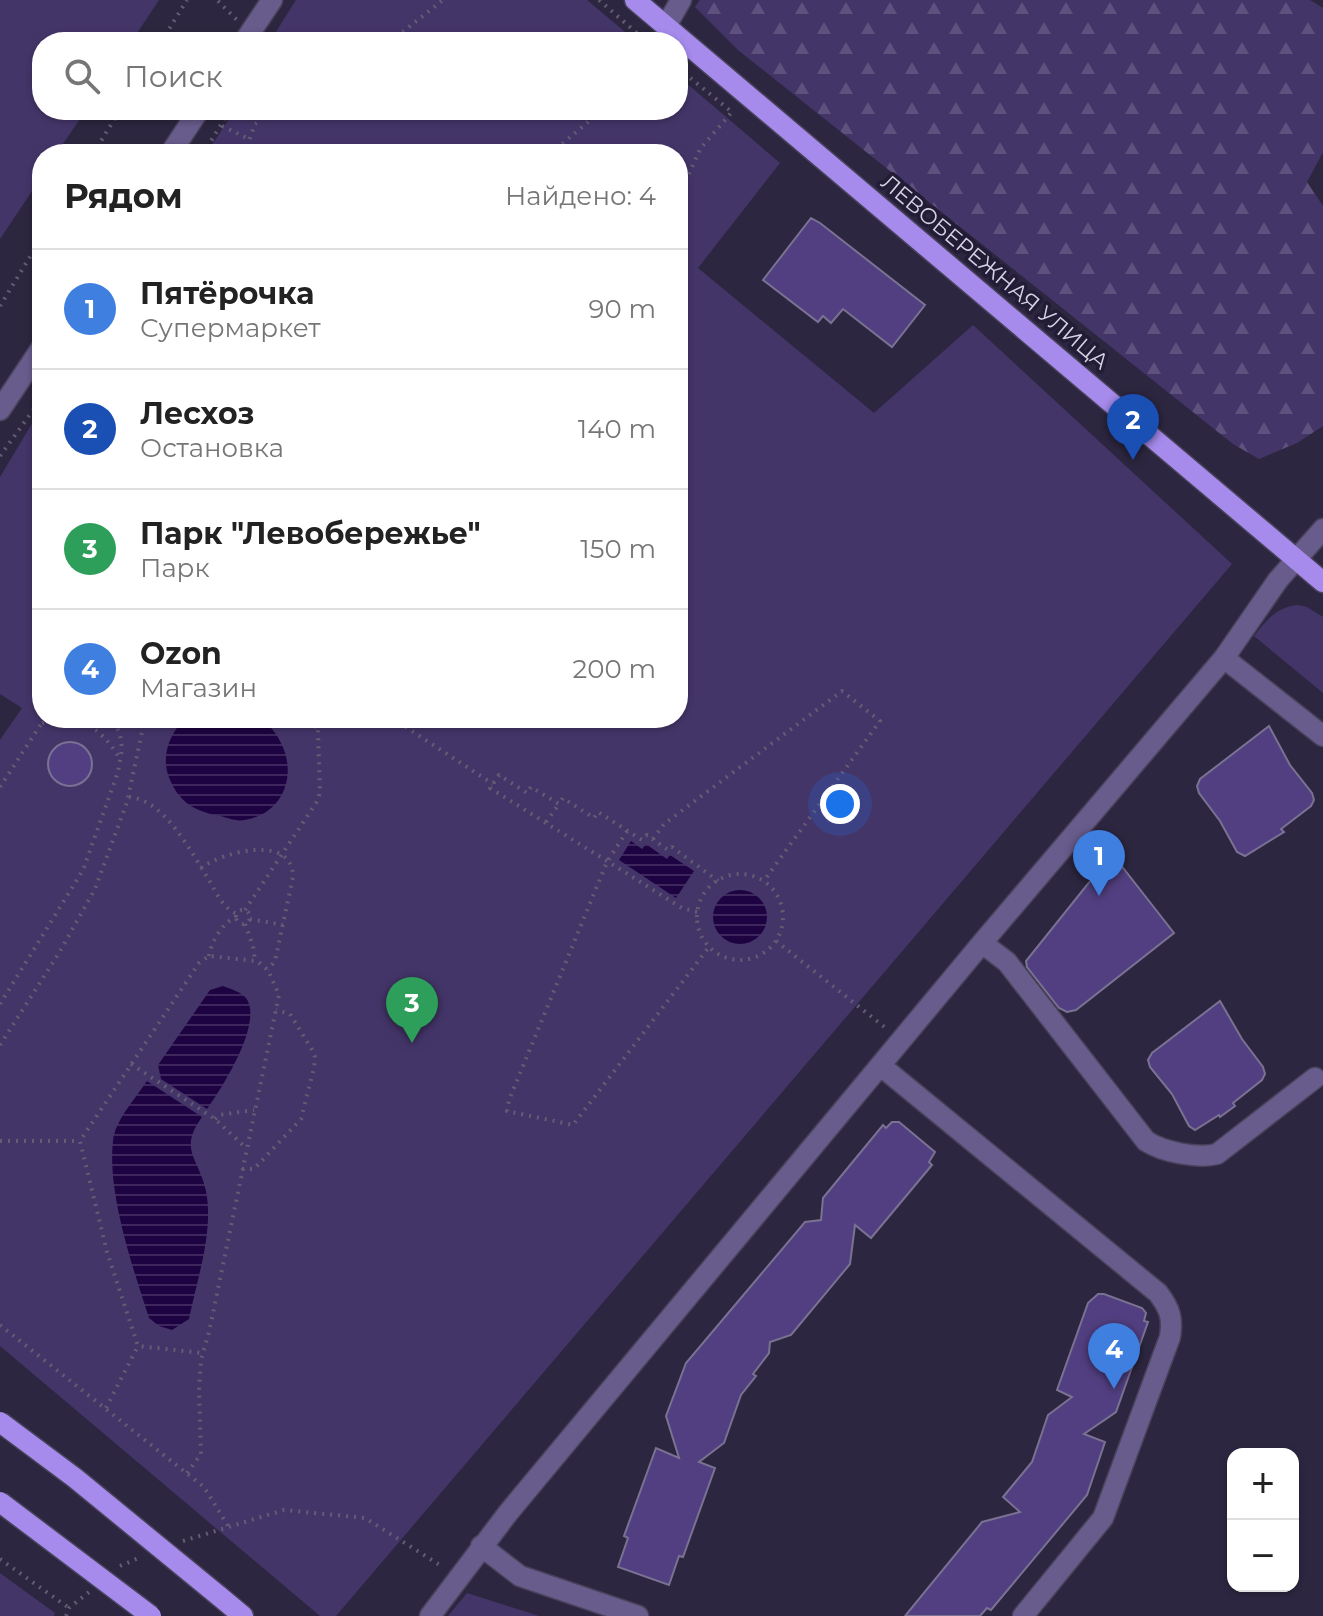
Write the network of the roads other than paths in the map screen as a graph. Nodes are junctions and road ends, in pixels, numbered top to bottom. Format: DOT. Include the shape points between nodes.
graph roads {
  1 [pos="272,0"];
  2 [pos="635,0"];
  3 [pos="681,0"];
  4 [pos="666,26"];
  5 [pos="243,32"];
  6 [pos="673,32"];
  7 [pos="688,44"];
  8 [pos="192,120"];
  9 [pos="177,144"];
  10 [pos="32,360"];
  11 [pos="2,401"];
  12 [pos="1323,529"];
  13 [pos="1296,560"];
  14 [pos="1323,582"];
  15 [pos="1224,658"];
  16 [pos="1323,736"];
  17 [pos="982,943"];
  18 [pos="881,1066"];
  19 [pos="1315,1078"];
  20 [pos="0,1422"];
  21 [pos="0,1502"];
  22 [pos="481,1546"];
  23 [pos="151,1616"];
  24 [pos="243,1616"];
  25 [pos="430,1616"];
  26 [pos="638,1616"];
  27 [pos="1023,1616"];
  1 -- 5 [label="street"];
  2 -- 4 [label="main road, ЛЕВОБЕРЕЖНАЯ УЛИЦА"];
  3 -- 4 [label="street"];
  4 -- 6 [label="main road, ЛЕВОБЕРЕЖНАЯ УЛИЦА"];
  7 -- 13 [label="main road, ЛЕВОБЕРЕЖНАЯ УЛИЦА"];
  8 -- 9 [label="street"];
  10 -- 11 [label="street"];
  12 -- 13 [label="street"];
  13 -- 14 [label="main road, ЛЕВОБЕРЕЖНАЯ УЛИЦА"];
  13 -- 15 [label="street"];
  15 -- 16 [label="street"];
  15 -- 17 [label="street"];
  17 -- 18 [label="street"];
  17 -- 19 [label="street" via="1007,962 1153,1146 1206,1157 1217,1154"];
  18 -- 22 [label="street"];
  18 -- 27 [label="street" via="1158,1293 1173,1320 1103,1518"];
  20 -- 24 [label="main road, bridge"];
  21 -- 23 [label="main road, bridge"];
  22 -- 25 [label="street"];
  22 -- 26 [label="street" via="520,1576"];
}
